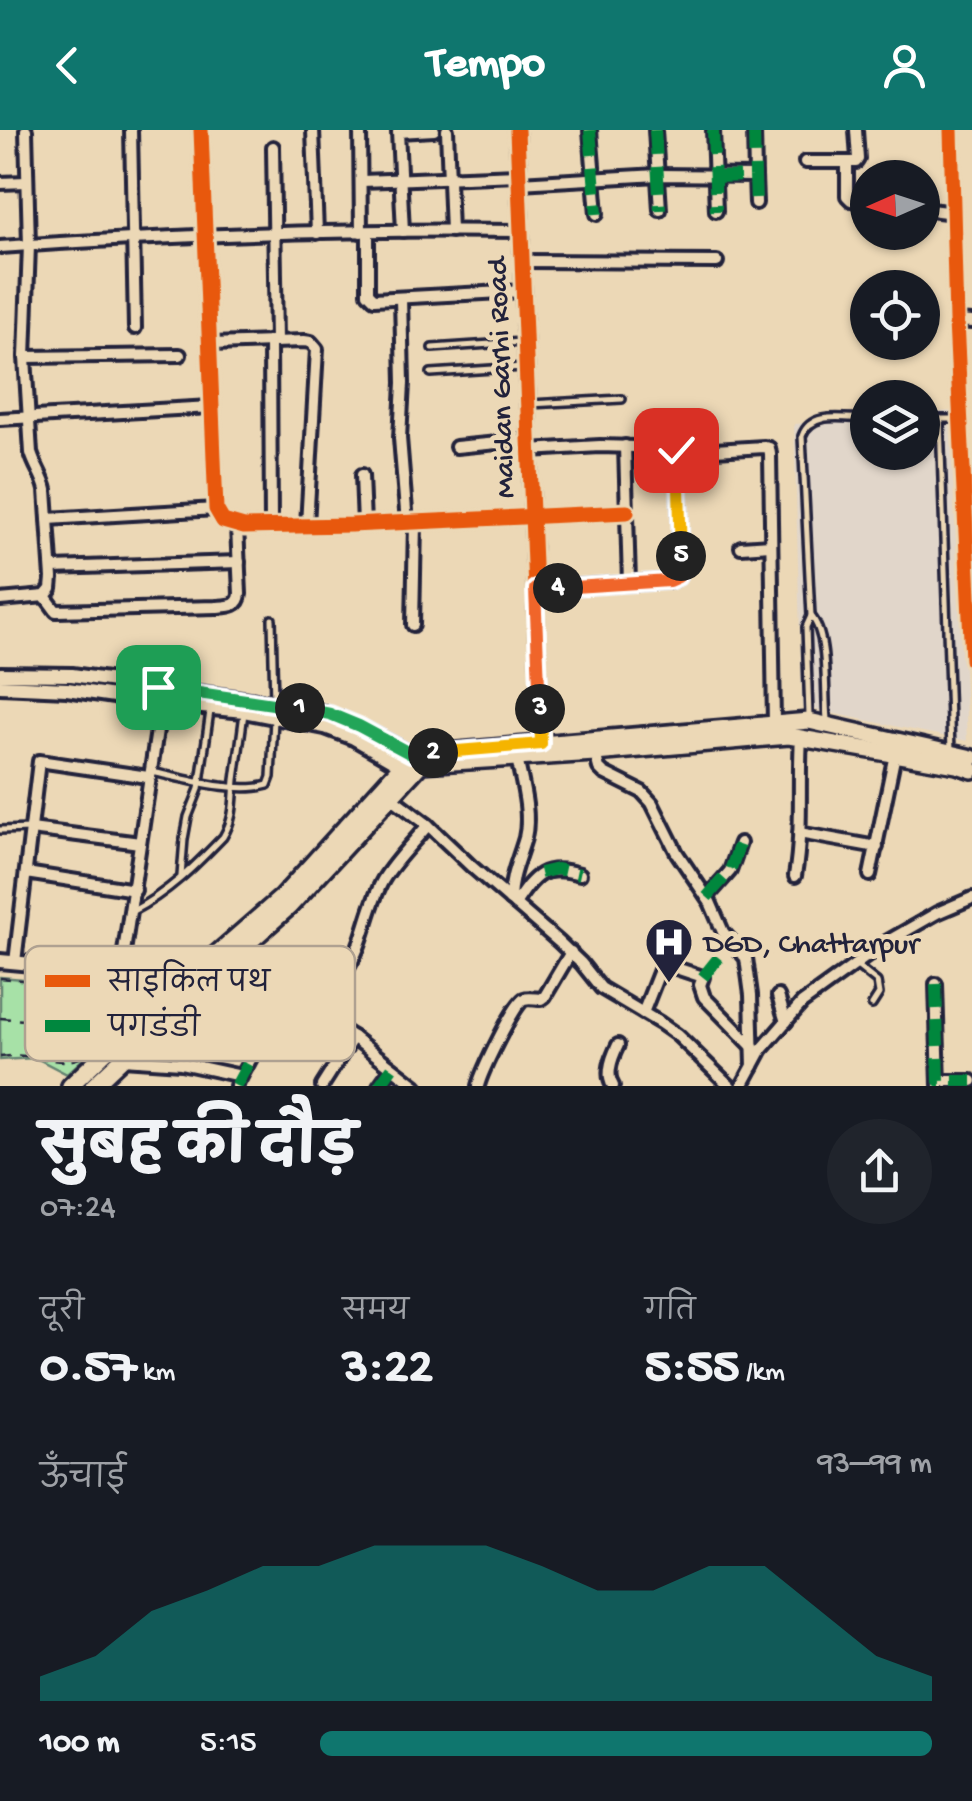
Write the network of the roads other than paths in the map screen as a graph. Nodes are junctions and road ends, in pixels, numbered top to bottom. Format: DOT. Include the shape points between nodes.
graph roads {
  1 [pos="26,130"];
  2 [pos="131,130"];
  3 [pos="200,130"];
  4 [pos="313,130"];
  5 [pos="360,130"];
  6 [pos="434,130"];
  7 [pos="447,130"];
  8 [pos="517,130"];
  9 [pos="590,130"];
  10 [pos="655,130"];
  11 [pos="713,130"];
  12 [pos="754,130"];
  13 [pos="856,130"];
  14 [pos="952,130"];
  15 [pos="398,132"];
  16 [pos="273,147"];
  17 [pos="805,162"];
  18 [pos="847,162"];
  19 [pos="658,175"];
  20 [pos="755,176"];
  21 [pos="715,177"];
  22 [pos="448,178"];
  23 [pos="519,179"];
  24 [pos="596,179"];
  25 [pos="401,180"];
  26 [pos="26,182"];
  27 [pos="362,182"];
  28 [pos="0,183"];
  29 [pos="850,199"];
  30 [pos="756,203"];
  31 [pos="660,210"];
  32 [pos="716,211"];
  33 [pos="940,211"];
  34 [pos="954,213"];
  35 [pos="597,214"];
  36 [pos="451,230"];
  37 [pos="521,230"];
  38 [pos="365,232"];
  39 [pos="403,232"];
  40 [pos="274,233"];
  41 [pos="317,233"];
  42 [pos="206,235"];
  43 [pos="132,238"];
  44 [pos="28,244"];
  45 [pos="0,246"];
  46 [pos="522,262"];
  47 [pos="717,262"];
  48 [pos="523,292"];
  49 [pos="401,298"];
  50 [pos="956,321"];
  51 [pos="972,322"];
  52 [pos="134,328"];
  53 [pos="273,341"];
  54 [pos="525,342"];
  55 [pos="210,344"];
  56 [pos="432,348"];
  57 [pos="180,354"];
  58 [pos="25,358"];
  59 [pos="526,367"];
  60 [pos="431,373"];
  61 [pos="966,389"];
  62 [pos="622,400"];
  63 [pos="528,404"];
  64 [pos="211,407"];
  65 [pos="29,416"];
  66 [pos="0,419"];
  67 [pos="850,419"];
  68 [pos="940,419"];
  69 [pos="961,420"];
  70 [pos="529,445"];
  71 [pos="625,446"];
  72 [pos="456,447"];
  73 [pos="716,450"];
  74 [pos="362,474"];
  75 [pos="216,510"];
  76 [pos="627,512"];
  77 [pos="532,517"];
  78 [pos="48,519"];
  79 [pos="411,523"];
  80 [pos="364,524"];
  81 [pos="237,526"];
  82 [pos="271,526"];
  83 [pos="307,526"];
  84 [pos="772,545"];
  85 [pos="741,546"];
  86 [pos="239,562"];
  87 [pos="52,568"];
  88 [pos="629,583"];
  89 [pos="535,589"];
  90 [pos="46,596"];
  91 [pos="971,597"];
  92 [pos="0,600"];
  93 [pos="811,616"];
  94 [pos="272,619"];
  95 [pos="413,625"];
  96 [pos="972,660"];
  97 [pos="0,674"];
  98 [pos="0,686"];
  99 [pos="161,704"];
  100 [pos="210,709"];
  101 [pos="244,711"];
  102 [pos="274,711"];
  103 [pos="774,724"];
  104 [pos="827,725"];
  105 [pos="805,729"];
  106 [pos="541,744"];
  107 [pos="594,753"];
  108 [pos="951,753"];
  109 [pos="895,754"];
  110 [pos="516,758"];
  111 [pos="972,758"];
  112 [pos="412,764"];
  113 [pos="972,770"];
  114 [pos="149,774"];
  115 [pos="200,782"];
  116 [pos="235,786"];
  117 [pos="391,796"];
  118 [pos="428,826"];
  119 [pos="31,829"];
  120 [pos="0,830"];
  121 [pos="800,833"];
  122 [pos="140,842"];
  123 [pos="740,843"];
  124 [pos="876,846"];
  125 [pos="26,873"];
  126 [pos="580,874"];
  127 [pos="870,875"];
  128 [pos="795,876"];
  129 [pos="180,880"];
  130 [pos="135,890"];
  131 [pos="707,897"];
  132 [pos="972,898"];
  133 [pos="512,902"];
  134 [pos="131,912"];
  135 [pos="125,946"];
  136 [pos="231,946"];
  137 [pos="240,946"];
  138 [pos="355,952"];
  139 [pos="570,952"];
  140 [pos="0,961"];
  141 [pos="15,962"];
  142 [pos="25,963"];
  143 [pos="854,964"];
  144 [pos="936,984"];
  145 [pos="778,996"];
  146 [pos="872,1005"];
  147 [pos="643,1012"];
  148 [pos="786,1022"];
  149 [pos="355,1039"];
  150 [pos="618,1045"];
  151 [pos="754,1048"];
  152 [pos="96,1061"];
  153 [pos="120,1061"];
  154 [pos="152,1061"];
  155 [pos="338,1061"];
  156 [pos="754,1066"];
  157 [pos="392,1068"];
  158 [pos="238,1081"];
  159 [pos="972,1081"];
  160 [pos="939,1084"];
  161 [pos="70,1086"];
  162 [pos="93,1086"];
  163 [pos="322,1086"];
  164 [pos="379,1086"];
  165 [pos="416,1086"];
  166 [pos="478,1086"];
  167 [pos="613,1086"];
  168 [pos="730,1086"];
  169 [pos="742,1086"];
  1 -- 26 [label="street"];
  2 -- 43 [label="street"];
  3 -- 42 [label="street"];
  4 -- 41 [label="street"];
  5 -- 27 [label="street"];
  6 -- 15 [label="street"];
  7 -- 22 [label="street"];
  8 -- 23 [label="street, Maidan Garhi Road"];
  9 -- 24 [label="street"];
  10 -- 19 [label="street"];
  11 -- 21 [label="street"];
  12 -- 20 [label="street"];
  13 -- 18 [label="street" via="858,159"];
  14 -- 34 [label="street"];
  15 -- 25 [label="street"];
  16 -- 40 [label="street"];
  17 -- 18 [label="street"];
  18 -- 29 [label="street"];
  19 -- 21 [label="street"];
  19 -- 24 [label="street"];
  19 -- 31 [label="street"];
  20 -- 21 [label="street"];
  20 -- 30 [label="street"];
  21 -- 32 [label="street"];
  22 -- 23 [label="street"];
  22 -- 25 [label="street"];
  22 -- 36 [label="street"];
  23 -- 24 [label="street"];
  23 -- 37 [label="street, Maidan Garhi Road"];
  24 -- 35 [label="street"];
  25 -- 27 [label="street"];
  25 -- 39 [label="street"];
  26 -- 28 [label="street"];
  26 -- 44 [label="street"];
  27 -- 38 [label="street"];
  33 -- 34 [label="street"];
  34 -- 50 [label="street"];
  36 -- 37 [label="street"];
  36 -- 39 [label="street"];
  37 -- 46 [label="street, Maidan Garhi Road"];
  38 -- 39 [label="street"];
  38 -- 41 [label="street"];
  38 -- 49 [label="street" via="370,296"];
  40 -- 41 [label="street"];
  40 -- 42 [label="street"];
  40 -- 53 [label="street"];
  42 -- 43 [label="street"];
  42 -- 55 [label="street"];
  43 -- 44 [label="street"];
  43 -- 52 [label="street"];
  44 -- 45 [label="street"];
  44 -- 58 [label="street"];
  46 -- 47 [label="street"];
  46 -- 48 [label="street, Maidan Garhi Road"];
  48 -- 49 [label="street"];
  48 -- 54 [label="street, Maidan Garhi Road"];
  49 -- 79 [label="street" via="400,438"];
  50 -- 51 [label="street"];
  50 -- 61 [label="street"];
  53 -- 55 [label="street"];
  53 -- 82 [label="street"];
  53 -- 83 [label="street" via="311,342 318,354"];
  54 -- 56 [label="lane"];
  54 -- 59 [label="street, Maidan Garhi Road"];
  55 -- 64 [label="street"];
  57 -- 58 [label="street"];
  58 -- 65 [label="street"];
  59 -- 60 [label="lane"];
  59 -- 63 [label="street, Maidan Garhi Road"];
  61 -- 69 [label="street"];
  62 -- 63 [label="lane"];
  63 -- 70 [label="street, Maidan Garhi Road"];
  64 -- 65 [label="street"];
  64 -- 75 [label="street"];
  65 -- 66 [label="street"];
  65 -- 78 [label="street"];
  67 -- 93 [label="lane" via="817,418 802,436"];
  68 -- 69 [label="lane"];
  68 -- 108 [label="lane"];
  69 -- 91 [label="street"];
  70 -- 71 [label="street"];
  70 -- 72 [label="street"];
  70 -- 77 [label="street, Maidan Garhi Road"];
  71 -- 76 [label="street"];
  71 -- 88 [label="street" via="678,454 678,577"];
  73 -- 84 [label="street" via="768,448"];
  74 -- 80 [label="street"];
  75 -- 78 [label="street"];
  75 -- 81 [label="street" via="222,522"];
  76 -- 77 [label="street"];
  76 -- 88 [label="street"];
  77 -- 79 [label="street"];
  77 -- 89 [label="street, Maidan Garhi Road"];
  78 -- 87 [label="street"];
  79 -- 80 [label="street"];
  79 -- 95 [label="street"];
  80 -- 83 [label="street"];
  81 -- 82 [label="street"];
  81 -- 86 [label="street"];
  82 -- 83 [label="street"];
  84 -- 85 [label="street"];
  84 -- 103 [label="street"];
  86 -- 87 [label="street"];
  86 -- 90 [label="street" via="240,600 229,606 56,611"];
  87 -- 90 [label="street"];
  88 -- 89 [label="street"];
  89 -- 106 [label="street, Maidan Garhi Road"];
  90 -- 92 [label="street"];
  91 -- 96 [label="street"];
  93 -- 104 [label="lane" via="819,624"];
  93 -- 105 [label="lane"];
  94 -- 102 [label="lane"];
  97 -- 102 [label="street" via="72,674"];
  98 -- 99 [label="street"];
  99 -- 100 [label="street"];
  99 -- 114 [label="street"];
  100 -- 101 [label="street"];
  100 -- 115 [label="lane"];
  101 -- 102 [label="street"];
  101 -- 116 [label="lane"];
  102 -- 112 [label="street"];
  102 -- 116 [label="lane" via="268,784"];
  103 -- 105 [label="main road"];
  103 -- 106 [label="main road"];
  104 -- 105 [label="main road"];
  104 -- 108 [label="main road"];
  105 -- 107 [label="main road"];
  105 -- 109 [label="main road"];
  105 -- 121 [label="street"];
  106 -- 112 [label="main road"];
  107 -- 110 [label="main road"];
  107 -- 131 [label="street" via="604,773 652,802"];
  108 -- 111 [label="main road"];
  109 -- 113 [label="main road"];
  109 -- 124 [label="street"];
  110 -- 112 [label="main road"];
  110 -- 133 [label="street" via="526,824"];
  112 -- 117 [label="main road"];
  112 -- 136 [label="main road"];
  114 -- 115 [label="lane"];
  114 -- 119 [label="street" via="39,761"];
  114 -- 122 [label="street"];
  115 -- 116 [label="lane"];
  115 -- 129 [label="lane"];
  116 -- 129 [label="lane" via="223,837"];
  117 -- 118 [label="street"];
  117 -- 137 [label="main road" via="289,907"];
  118 -- 133 [label="street"];
  118 -- 138 [label="street" via="382,881"];
  119 -- 120 [label="lane"];
  119 -- 122 [label="street"];
  119 -- 125 [label="street"];
  121 -- 124 [label="street"];
  121 -- 128 [label="street"];
  122 -- 130 [label="street"];
  123 -- 131 [label="street" via="730,872"];
  124 -- 127 [label="street"];
  125 -- 130 [label="street"];
  125 -- 141 [label="street"];
  126 -- 133 [label="street" via="540,873"];
  129 -- 134 [label="lane"];
  130 -- 134 [label="street"];
  131 -- 151 [label="street" via="748,963"];
  132 -- 143 [label="street"];
  133 -- 139 [label="street"];
  134 -- 135 [label="street"];
  139 -- 147 [label="street" via="601,988"];
  139 -- 166 [label="street" via="545,996 520,1002"];
  140 -- 141 [label="street"];
  141 -- 142 [label="street"];
  143 -- 146 [label="lane" via="878,982"];
  143 -- 148 [label="street"];
  144 -- 160 [label="street"];
  145 -- 148 [label="street"];
  147 -- 151 [label="street" via="666,965 703,977 704,997"];
  147 -- 168 [label="street"];
  148 -- 156 [label="street"];
  149 -- 157 [label="street"];
  150 -- 167 [label="street" via="609,1076"];
  151 -- 156 [label="street"];
  152 -- 161 [label="main road"];
  153 -- 162 [label="main road"];
  154 -- 158 [label="street"];
  155 -- 163 [label="street"];
  156 -- 169 [label="street"];
  157 -- 164 [label="street"];
  157 -- 165 [label="street"];
  159 -- 160 [label="street"];
}
